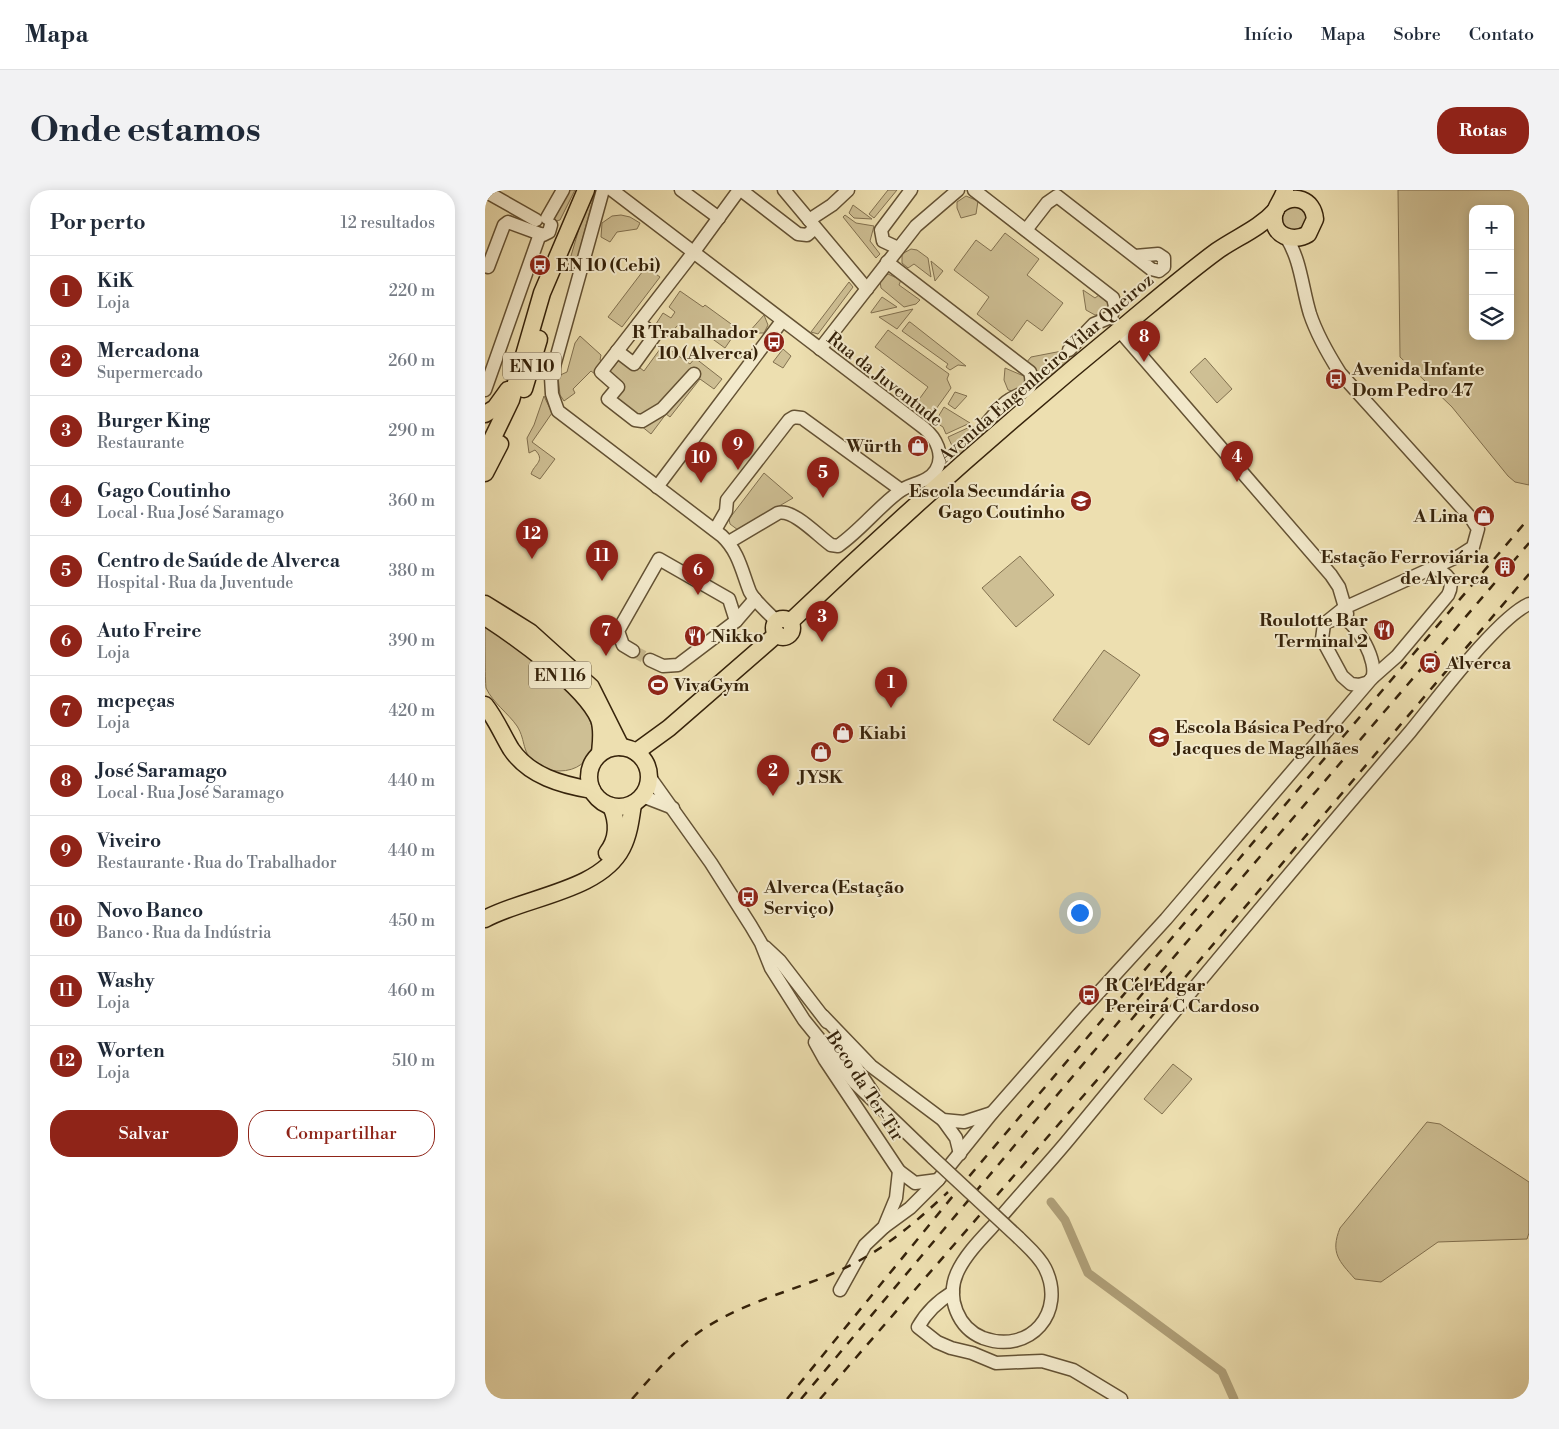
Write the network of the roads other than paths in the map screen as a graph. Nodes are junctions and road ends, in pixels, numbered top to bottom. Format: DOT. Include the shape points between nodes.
graph roads {
  1 [pos="563,190"];
  2 [pos="586,190"];
  3 [pos="603,190"];
  4 [pos="612,190"];
  5 [pos="681,190"];
  6 [pos="740,190"];
  7 [pos="784,190"];
  8 [pos="848,190"];
  9 [pos="911,190"];
  10 [pos="957,190"];
  11 [pos="974,190"];
  12 [pos="485,191"];
  13 [pos="1298,195"];
  14 [pos="1280,202"];
  15 [pos="576,211"];
  16 [pos="719,218"];
  17 [pos="812,224"];
  18 [pos="543,227"];
  19 [pos="1026,230"];
  20 [pos="1246,235"];
  21 [pos="1283,235"];
  22 [pos="898,248"];
  23 [pos="560,252"];
  24 [pos="693,253"];
  25 [pos="1135,256"];
  26 [pos="887,262"];
  27 [pos="488,267"];
  28 [pos="867,289"];
  29 [pos="782,321"];
  30 [pos="639,323"];
  31 [pos="1119,330"];
  32 [pos="820,349"];
  33 [pos="1069,350"];
  34 [pos="617,351"];
  35 [pos="694,374"];
  36 [pos="516,378"];
  37 [pos="485,390"];
  38 [pos="485,414"];
  39 [pos="986,424"];
  40 [pos="485,454"];
  41 [pos="485,473"];
  42 [pos="657,487"];
  43 [pos="901,490"];
  44 [pos="715,530"];
  45 [pos="729,542"];
  46 [pos="1434,569"];
  47 [pos="753,595"];
  48 [pos="729,599"];
  49 [pos="485,604"];
  50 [pos="1529,604"];
  51 [pos="1344,608"];
  52 [pos="485,617"];
  53 [pos="736,621"];
  54 [pos="1327,622"];
  55 [pos="781,626"];
  56 [pos="1354,626"];
  57 [pos="633,651"];
  58 [pos="651,660"];
  59 [pos="1345,679"];
  60 [pos="1367,682"];
  61 [pos="485,705"];
  62 [pos="1340,713"];
  63 [pos="660,736"];
  64 [pos="629,750"];
  65 [pos="600,753"];
  66 [pos="591,768"];
  67 [pos="648,771"];
  68 [pos="551,779"];
  69 [pos="592,790"];
  70 [pos="638,800"];
  71 [pos="611,806"];
  72 [pos="673,808"];
  73 [pos="485,908"];
  74 [pos="485,919"];
  75 [pos="761,943"];
  76 [pos="823,1016"];
  77 [pos="804,1020"];
  78 [pos="883,1108"];
  79 [pos="992,1113"];
  80 [pos="943,1120"];
  81 [pos="960,1154"];
  82 [pos="899,1172"];
  83 [pos="938,1180"];
  84 [pos="884,1227"];
  85 [pos="840,1290"];
  86 [pos="953,1292"];
  87 [pos="1121,1399"];
  1 -- 18 [label="street"];
  2 -- 15 [label="main road, EN 10"];
  3 -- 42 [label="street" via="551,377 552,394 558,411"];
  4 -- 24 [label="street, Rua da Juventude"];
  5 -- 16 [label="street"];
  6 -- 16 [label="street"];
  6 -- 17 [label="street" via="798,234 807,235"];
  7 -- 17 [label="street"];
  8 -- 17 [label="street"];
  9 -- 22 [label="street" via="881,230 883,241"];
  10 -- 22 [label="street" via="927,215"];
  11 -- 19 [label="street"];
  12 -- 18 [label="street"];
  13 -- 14 [label="main road"];
  13 -- 21 [label="main road" via="1312,208 1314,225 1303,238"];
  14 -- 20 [label="main road, Avenida Engenheiro Vilar Queiroz"];
  14 -- 21 [label="main road" via="1274,223"];
  15 -- 18 [label="street" via="560,223"];
  15 -- 23 [label="main road, EN 10"];
  16 -- 24 [label="street"];
  17 -- 28 [label="street"];
  18 -- 23 [label="street"];
  18 -- 27 [label="street" via="508,222"];
  18 -- 37 [label="street"];
  19 -- 25 [label="street" via="1047,203 1057,196"];
  19 -- 33 [label="street" via="1109,293 1114,301 1111,317 1094,324"];
  20 -- 21 [label="main road, Avenida Engenheiro Vilar Queiroz" via="1265,232"];
  20 -- 31 [label="main road, Avenida Engenheiro Vilar Queiroz" via="1219,250"];
  21 -- 46 [label="street" via="1294,251 1311,316 1339,373 1478,529 1473,547"];
  22 -- 26 [label="street"];
  23 -- 36 [label="main road, EN 10" via="542,293"];
  23 -- 41 [label="main road, EN 10" via="552,292 517,410"];
  24 -- 29 [label="street, Rua da Juventude"];
  24 -- 30 [label="street"];
  26 -- 28 [label="street"];
  26 -- 39 [label="street" via="1030,372 1030,386 1024,395 1008,400"];
  28 -- 32 [label="street"];
  29 -- 32 [label="street, Rua da Juventude"];
  29 -- 42 [label="street"];
  30 -- 34 [label="street"];
  30 -- 34 [label="street" via="655,335 634,364"];
  31 -- 51 [label="street" via="1331,575 1339,587"];
  31 -- 55 [label="main road, Avenida Engenheiro Vilar Queiroz"];
  32 -- 43 [label="street, Rua da Juventude" via="936,440 939,454 937,469 928,478"];
  34 -- 35 [label="street" via="601,372 617,387 608,400 635,420 649,418 662,409"];
  36 -- 38 [label="main road" via="495,408"];
  36 -- 40 [label="main road, EN 10" via="511,400"];
  42 -- 44 [label="street"];
  43 -- 44 [label="street" via="803,418 794,417 727,500 726,511"];
  43 -- 45 [label="street, Rua da Juventude" via="841,543 831,546 784,512"];
  44 -- 45 [label="street"];
  45 -- 47 [label="street"];
  46 -- 51 [label="street"];
  46 -- 60 [label="street" via="1445,572 1449,577 1448,595 1397,656"];
  47 -- 48 [label="street"];
  47 -- 53 [label="street"];
  47 -- 55 [label="street"];
  48 -- 53 [label="street"];
  48 -- 57 [label="street" via="659,560 618,631 623,645"];
  49 -- 64 [label="main road, EN 116" via="530,632 591,687"];
  50 -- 86 [label="street" via="1520,608 1465,666 1066,1143 979,1242 956,1274"];
  51 -- 54 [label="street"];
  51 -- 56 [label="street"];
  52 -- 65 [label="main road, EN 116" via="579,691 600,721"];
  53 -- 58 [label="street" via="679,665 663,666"];
  54 -- 56 [label="street" via="1341,617"];
  54 -- 59 [label="street" via="1322,639"];
  55 -- 63 [label="main road, Avenida Engenheiro Vilar Queiroz"];
  56 -- 60 [label="street" via="1374,663 1375,670"];
  59 -- 60 [label="street" via="1355,685"];
  59 -- 62 [label="street" via="1347,693"];
  60 -- 62 [label="street"];
  61 -- 68 [label="main road" via="518,758 538,774"];
  62 -- 79 [label="street" via="1166,919"];
  63 -- 64 [label="main road, Avenida Engenheiro Vilar Queiroz"];
  63 -- 67 [label="main road, Avenida Engenheiro Vilar Queiroz"];
  64 -- 65 [label="main road"];
  64 -- 67 [label="main road, EN 116"];
  65 -- 66 [label="main road, EN 116"];
  66 -- 68 [label="main road" via="576,775"];
  66 -- 69 [label="main road"];
  67 -- 70 [label="main road" via="647,790"];
  67 -- 72 [label="street"];
  68 -- 69 [label="main road"];
  69 -- 71 [label="main road"];
  70 -- 71 [label="main road"];
  70 -- 72 [label="street"];
  70 -- 74 [label="main road" via="621,849 605,869 587,880"];
  71 -- 73 [label="main road" via="616,817 615,834 611,847 600,861"];
  72 -- 75 [label="street"];
  75 -- 76 [label="street" via="780,961"];
  75 -- 77 [label="street" via="771,968"];
  76 -- 78 [label="street"];
  76 -- 80 [label="street" via="871,1066"];
  77 -- 78 [label="street" via="855,1083"];
  77 -- 82 [label="street, Beco da Ter-Tir" via="825,1060"];
  78 -- 86 [label="street, bridge" via="1039,1258 1049,1278 1052,1301 1050,1311 1040,1326 1023,1338 992,1340 970,1332 958,1318"];
  79 -- 80 [label="street" via="964,1122"];
  79 -- 81 [label="street"];
  80 -- 81 [label="street" via="956,1138"];
  81 -- 83 [label="street"];
  82 -- 83 [label="street" via="915,1182"];
  82 -- 84 [label="street" via="896,1198"];
  83 -- 84 [label="street" via="911,1208"];
  84 -- 85 [label="street" via="865,1245"];
  86 -- 87 [label="street" via="926,1313 918,1327 937,1342 996,1363 1042,1362 1073,1370"];
}
